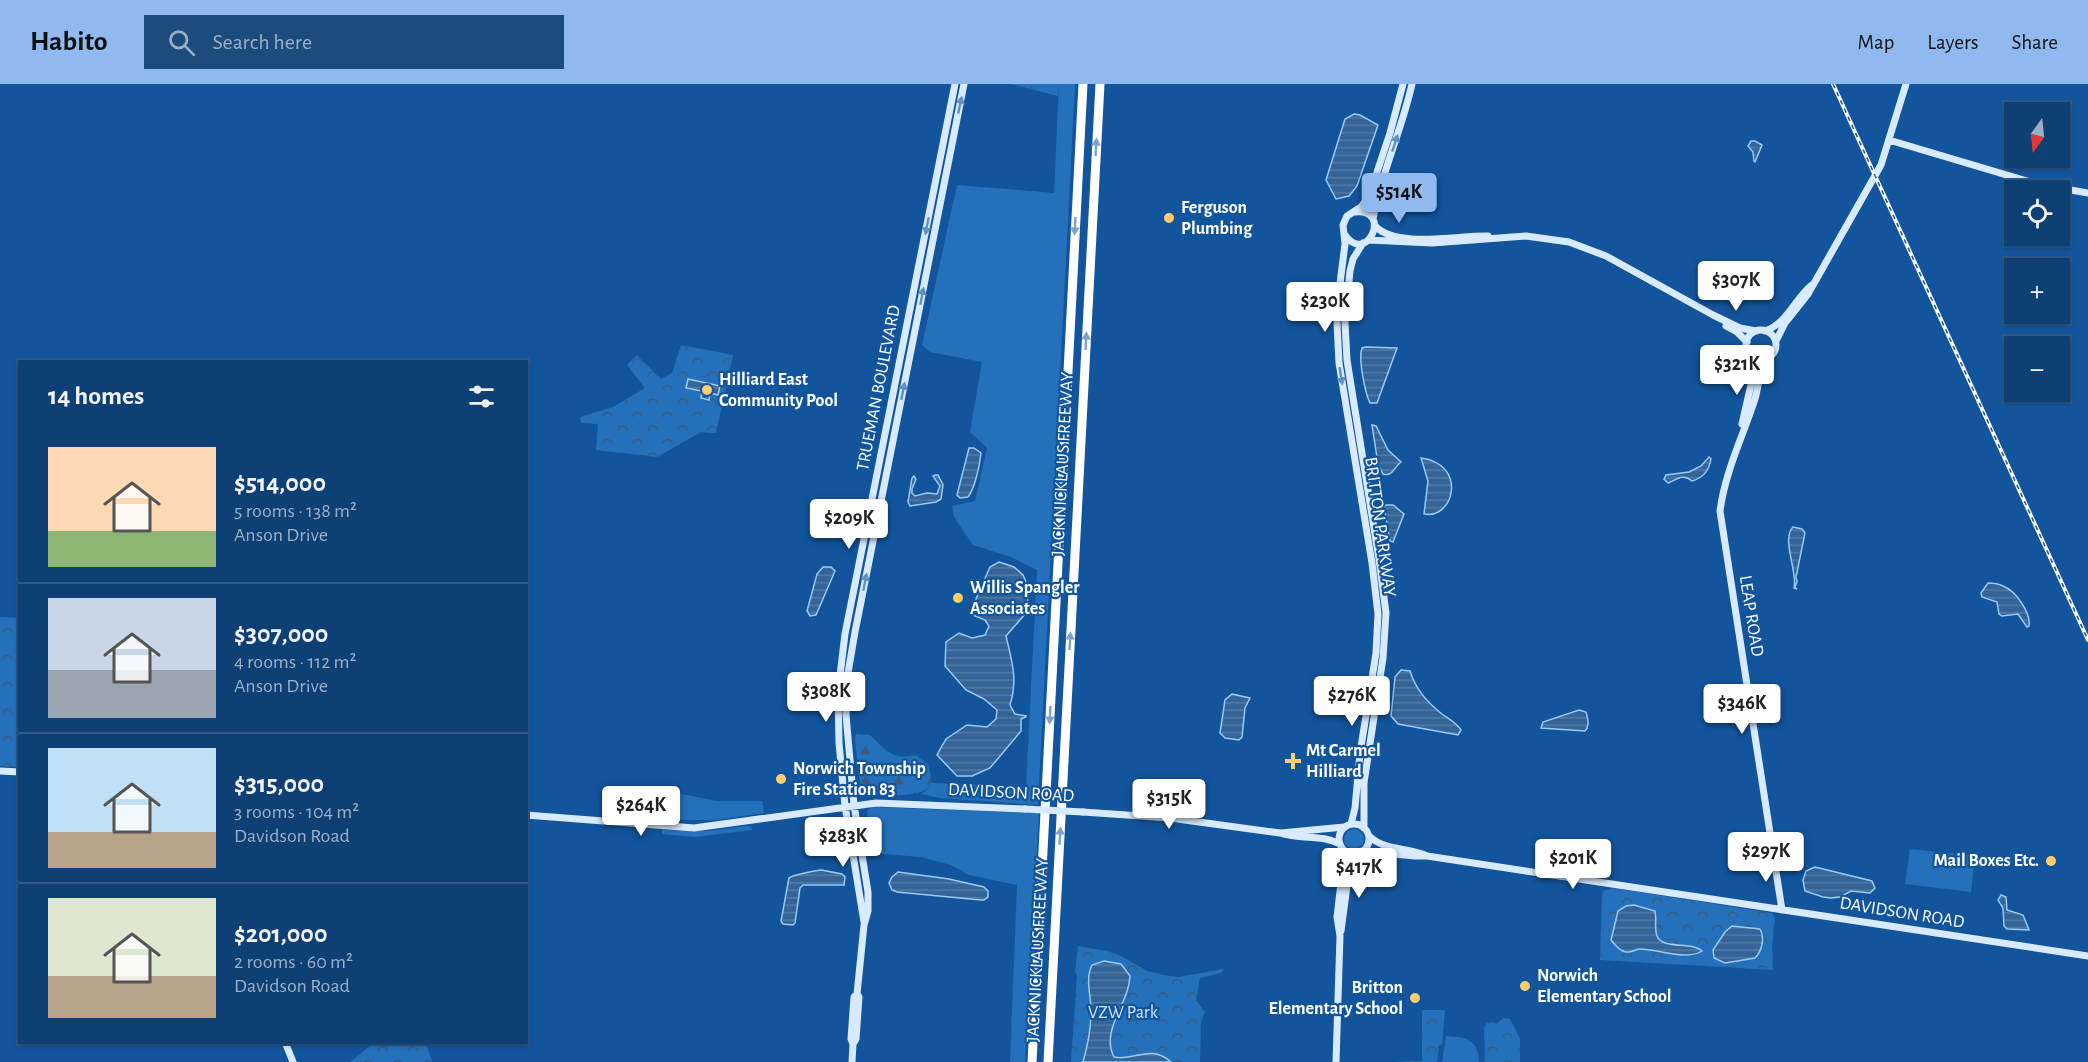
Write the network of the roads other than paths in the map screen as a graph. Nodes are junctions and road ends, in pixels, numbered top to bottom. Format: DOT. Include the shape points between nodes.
graph roads {
  1 [pos="955,84"];
  2 [pos="964,84"];
  3 [pos="1083,84"];
  4 [pos="1100,84"];
  5 [pos="1403,84"];
  6 [pos="1412,84"];
  7 [pos="1906,84"];
  8 [pos="1889,140"];
  9 [pos="2088,193"];
  10 [pos="1355,212"];
  11 [pos="1374,222"];
  12 [pos="1344,234"];
  13 [pos="1509,237"];
  14 [pos="1366,241"];
  15 [pos="1812,285"];
  16 [pos="1713,315"];
  17 [pos="1756,331"];
  18 [pos="1765,331"];
  19 [pos="1776,341"];
  20 [pos="1747,342"];
  21 [pos="1750,353"];
  22 [pos="1767,358"];
  23 [pos="1741,435"];
  24 [pos="0,771"];
  25 [pos="18,772"];
  26 [pos="854,805"];
  27 [pos="845,806"];
  28 [pos="528,815"];
  29 [pos="1347,826"];
  30 [pos="1364,828"];
  31 [pos="1280,833"];
  32 [pos="1369,836"];
  33 [pos="1341,846"];
  34 [pos="1359,852"];
  35 [pos="1427,856"];
  36 [pos="1782,910"];
  37 [pos="864,925"];
  38 [pos="1340,936"];
  39 [pos="2088,956"];
  40 [pos="286,1044"];
  41 [pos="293,1062"];
  42 [pos="852,1062"];
  43 [pos="1032,1062"];
  44 [pos="1048,1062"];
  45 [pos="1336,1062"];
  1 -- 27 [label="main road, TRUEMAN BOULEVARD, one-way" via="839,672"];
  26 -- 2 [label="main road, TRUEMAN BOULEVARD, one-way" via="846,715 850,662"];
  3 -- 43 [label="highway, JACK NICKLAUS FREEWAY, one-way"];
  44 -- 4 [label="highway, JACK NICKLAUS FREEWAY, one-way"];
  5 -- 10 [label="main road" via="1369,196"];
  11 -- 6 [label="main road, one-way" via="1376,201"];
  7 -- 8 [label="main road"];
  8 -- 9 [label="main road" via="2037,184"];
  8 -- 15 [label="main road" via="1881,165"];
  10 -- 11 [label="main road" via="1365,212"];
  10 -- 12 [label="main road" via="1344,220"];
  11 -- 13 [label="main road" via="1387,234 1406,238"];
  11 -- 14 [label="main road" via="1374,233"];
  12 -- 14 [label="main road" via="1352,242"];
  12 -- 29 [label="main road, BRITTON PARKWAY, one-way" via="1338,299 1339,363 1378,614 1355,807"];
  13 -- 14 [label="main road" via="1432,243"];
  13 -- 16 [label="main road" via="1546,238 1591,249"];
  14 -- 30 [label="main road, BRITTON PARKWAY" via="1353,259 1345,323 1347,360 1386,613 1364,783"];
  15 -- 18 [label="main road" via="1779,324"];
  15 -- 19 [label="main road"];
  16 -- 17 [label="main road"];
  16 -- 20 [label="main road"];
  17 -- 18 [label="main road"];
  17 -- 20 [label="main road"];
  18 -- 19 [label="main road"];
  19 -- 22 [label="main road" via="1774,352"];
  20 -- 21 [label="main road"];
  21 -- 22 [label="main road" via="1757,359"];
  21 -- 23 [label="main road, LEAP ROAD" via="1752,380"];
  22 -- 23 [label="main road, LEAP ROAD"];
  23 -- 36 [label="main road, LEAP ROAD" via="1723,493 1721,525"];
  24 -- 25 [label="main road"];
  26 -- 27 [label="main road, DAVIDSON ROAD"];
  26 -- 31 [label="main road, DAVIDSON ROAD, bridge" via="908,803 1083,812 1170,818"];
  26 -- 37 [label="main road, TRUEMAN BOULEVARD" via="868,892"];
  27 -- 28 [label="main road, DAVIDSON ROAD" via="694,828"];
  27 -- 37 [label="main road, TRUEMAN BOULEVARD"];
  29 -- 30 [label="main road"];
  29 -- 31 [label="main road, DAVIDSON ROAD"];
  29 -- 33 [label="main road" via="1339,837"];
  30 -- 32 [label="main road"];
  31 -- 33 [label="main road, DAVIDSON ROAD" via="1293,838 1325,838"];
  32 -- 34 [label="main road" via="1368,845"];
  32 -- 35 [label="main road, DAVIDSON ROAD" via="1381,845"];
  33 -- 34 [label="main road" via="1352,853"];
  33 -- 38 [label="main road" via="1343,866 1337,917"];
  34 -- 35 [label="main road, DAVIDSON ROAD"];
  34 -- 38 [label="main road" via="1349,871"];
  35 -- 36 [label="main road, DAVIDSON ROAD"];
  36 -- 39 [label="main road, DAVIDSON ROAD"];
  37 -- 42 [label="main road" via="850,1039"];
  38 -- 45 [label="main road"];
  40 -- 41 [label="main road"];
}
